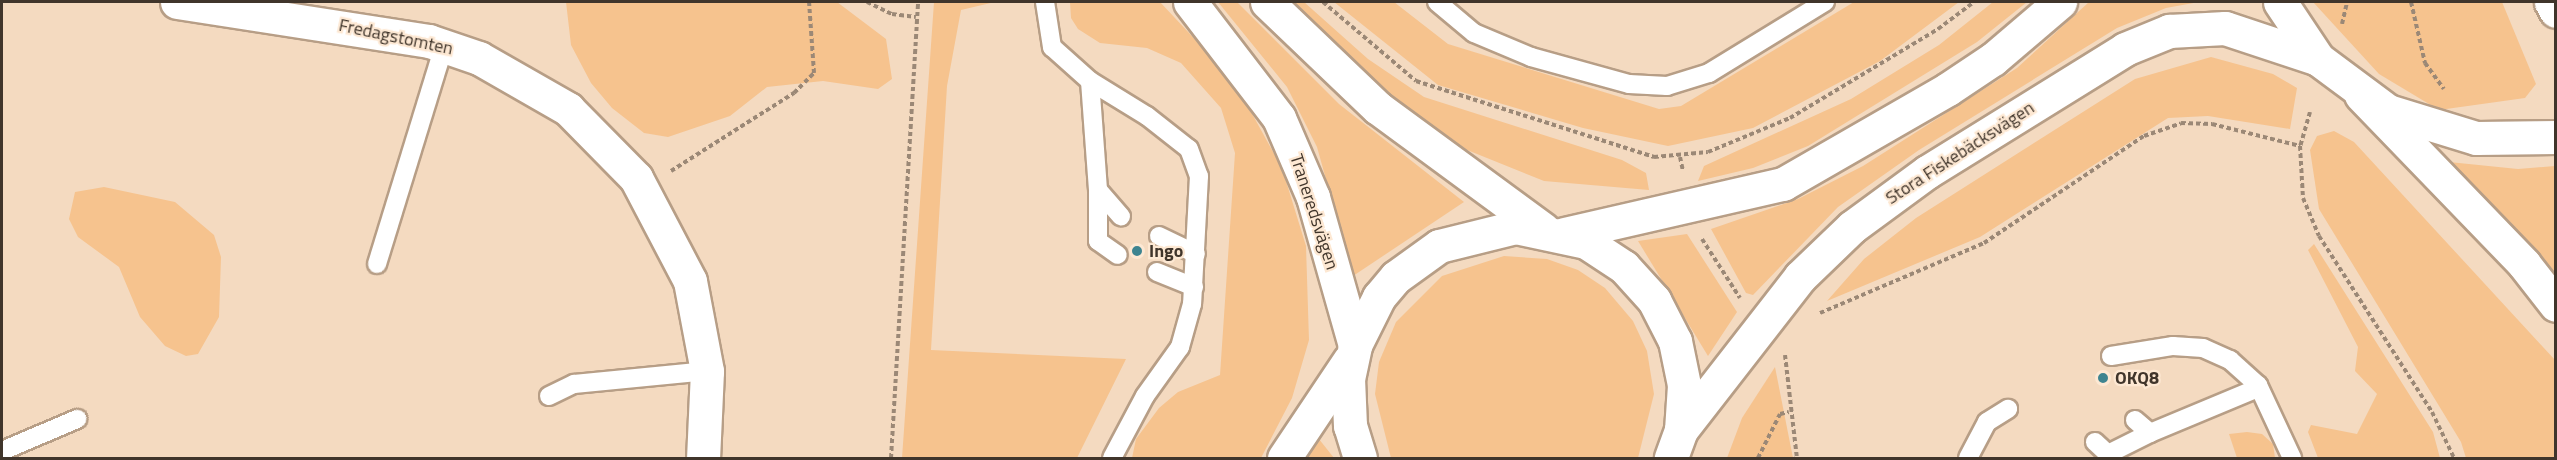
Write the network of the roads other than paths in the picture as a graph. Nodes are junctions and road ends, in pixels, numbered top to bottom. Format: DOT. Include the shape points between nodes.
graph roads {
  1 [pos="177,2"];
  2 [pos="1046,2"];
  3 [pos="1190,2"];
  4 [pos="1267,2"];
  5 [pos="1437,2"];
  6 [pos="1825,2"];
  7 [pos="2060,2"];
  8 [pos="2280,2"];
  9 [pos="2551,2"];
  10 [pos="2556,11"];
  11 [pos="444,46"];
  12 [pos="2318,59"];
  13 [pos="1090,81"];
  14 [pos="2361,95"];
  15 [pos="2547,138"];
  16 [pos="1098,190"];
  17 [pos="1121,216"];
  18 [pos="1553,232"];
  19 [pos="1159,236"];
  20 [pos="1196,254"];
  21 [pos="1118,255"];
  22 [pos="378,264"];
  23 [pos="1157,272"];
  24 [pos="1194,287"];
  25 [pos="2556,305"];
  26 [pos="1353,351"];
  27 [pos="2110,356"];
  28 [pos="707,371"];
  29 [pos="2258,388"];
  30 [pos="549,396"];
  31 [pos="2008,409"];
  32 [pos="77,419"];
  33 [pos="2135,420"];
  34 [pos="2150,433"];
  35 [pos="1676,448"];
  36 [pos="2,451"];
  37 [pos="2101,451"];
  38 [pos="703,459"];
  39 [pos="1112,459"];
  40 [pos="1284,459"];
  41 [pos="1360,459"];
  42 [pos="1968,459"];
  43 [pos="2292,459"];
  1 -- 11 [label="main road, Fredagstomten" via="361,27"];
  2 -- 13 [label="lane" via="1052,47"];
  3 -- 26 [label="main road, Traneredsvägen" via="1279,118 1313,198"];
  4 -- 18 [label="main road" via="1378,108"];
  5 -- 6 [label="lane" via="1474,33 1531,57 1629,84 1667,86 1709,73"];
  7 -- 18 [label="main road" via="1993,59 1848,150 1783,184 1692,209"];
  8 -- 12 [label="main road"];
  9 -- 10 [label="main road"];
  11 -- 22 [label="lane"];
  11 -- 28 [label="main road, Fredagstomten" via="526,81 568,109 602,139 643,190 690,281"];
  12 -- 14 [label="main road"];
  12 -- 35 [label="main road, Stora Fiskebäcksvägen" via="2225,28 2187,28 2141,41 1878,206 1827,250 1760,329"];
  13 -- 16 [label="lane"];
  13 -- 20 [label="lane" via="1147,116 1189,149 1199,176"];
  14 -- 15 [label="main road" via="2446,132"];
  14 -- 25 [label="main road" via="2524,264"];
  16 -- 17 [label="lane"];
  16 -- 21 [label="lane" via="1098,241"];
  18 -- 26 [label="main road" via="1489,229 1424,255 1379,297"];
  18 -- 35 [label="main road" via="1624,267 1666,319 1681,362"];
  19 -- 20 [label="lane"];
  20 -- 24 [label="lane"];
  23 -- 24 [label="lane"];
  24 -- 39 [label="lane" via="1180,347 1145,396"];
  26 -- 40 [label="main road"];
  26 -- 41 [label="main road" via="1347,402"];
  27 -- 29 [label="lane" via="2140,347 2203,348 2230,360"];
  28 -- 30 [label="lane" via="574,384"];
  28 -- 38 [label="main road, Fredagstomten"];
  29 -- 34 [label="lane"];
  29 -- 43 [label="lane"];
  31 -- 42 [label="lane" via="1987,422"];
  32 -- 36 [label="lane"];
  33 -- 34 [label="lane"];
  34 -- 37 [label="lane"];
}
